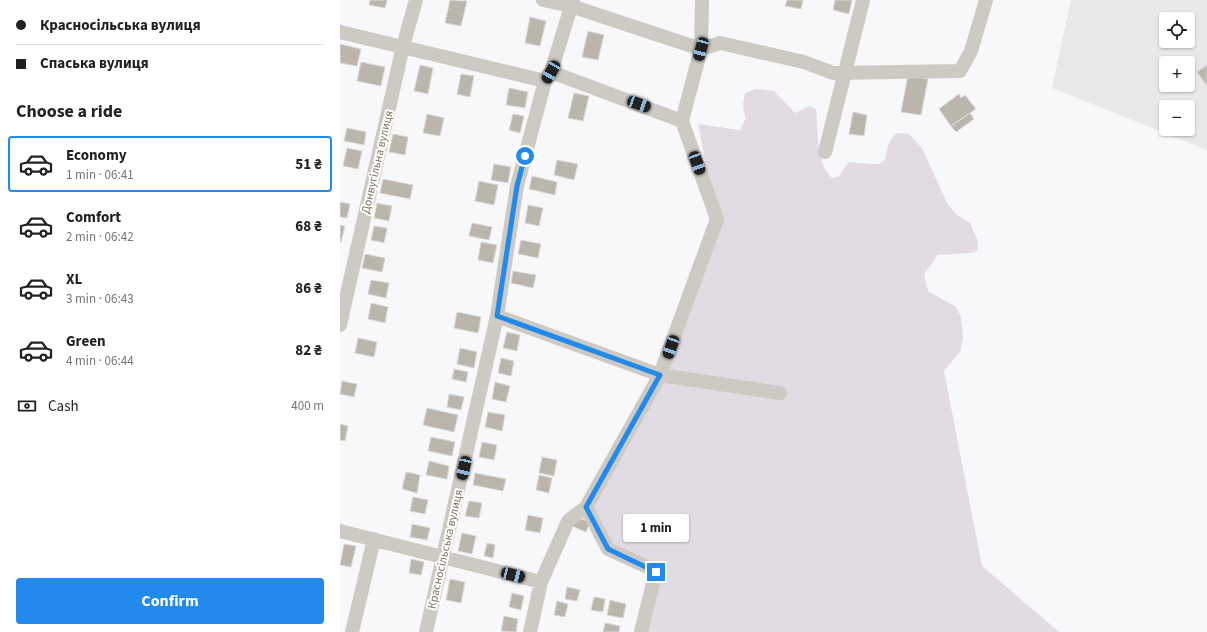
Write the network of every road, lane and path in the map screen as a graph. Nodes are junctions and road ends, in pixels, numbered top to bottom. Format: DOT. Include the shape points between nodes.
graph roads {
  1 [pos="416,0"];
  2 [pos="543,0"];
  3 [pos="702,0"];
  4 [pos="862,0"];
  5 [pos="986,0"];
  6 [pos="572,3"];
  7 [pos="340,32"];
  8 [pos="403,46"];
  9 [pos="701,49"];
  10 [pos="548,76"];
  11 [pos="682,121"];
  12 [pos="825,152"];
  13 [pos="497,316"];
  14 [pos="340,325"];
  15 [pos="660,375"];
  16 [pos="780,393"];
  17 [pos="586,507"];
  18 [pos="340,531"];
  19 [pos="374,539"];
  20 [pos="443,558"];
  21 [pos="541,582"];
  22 [pos="352,632"];
  23 [pos="426,632"];
  24 [pos="530,632"];
  25 [pos="641,632"];
  1 -- 8 [label="street, Донвугільна вулиця"];
  2 -- 6 [label="street"];
  3 -- 9 [label="street"];
  4 -- 12 [label="street"];
  5 -- 9 [label="street" via="972,51 960,71 834,73 804,62 720,44"];
  6 -- 9 [label="street"];
  6 -- 10 [label="street, Красносільська вулиця"];
  7 -- 8 [label="street"];
  8 -- 10 [label="street"];
  8 -- 14 [label="street, Донвугільна вулиця"];
  9 -- 11 [label="street"];
  10 -- 11 [label="street"];
  10 -- 13 [label="street, Красносільська вулиця" via="517,186"];
  11 -- 15 [label="street" via="717,219"];
  13 -- 15 [label="street"];
  13 -- 20 [label="street, Красносільська вулиця"];
  15 -- 16 [label="street"];
  15 -- 17 [label="street"];
  17 -- 21 [label="street" via="568,521"];
  17 -- 25 [label="street" via="608,549 656,572"];
  18 -- 19 [label="street"];
  19 -- 20 [label="street"];
  19 -- 22 [label="street"];
  20 -- 21 [label="street"];
  20 -- 23 [label="street, Красносільська вулиця"];
  21 -- 24 [label="street"];
}
